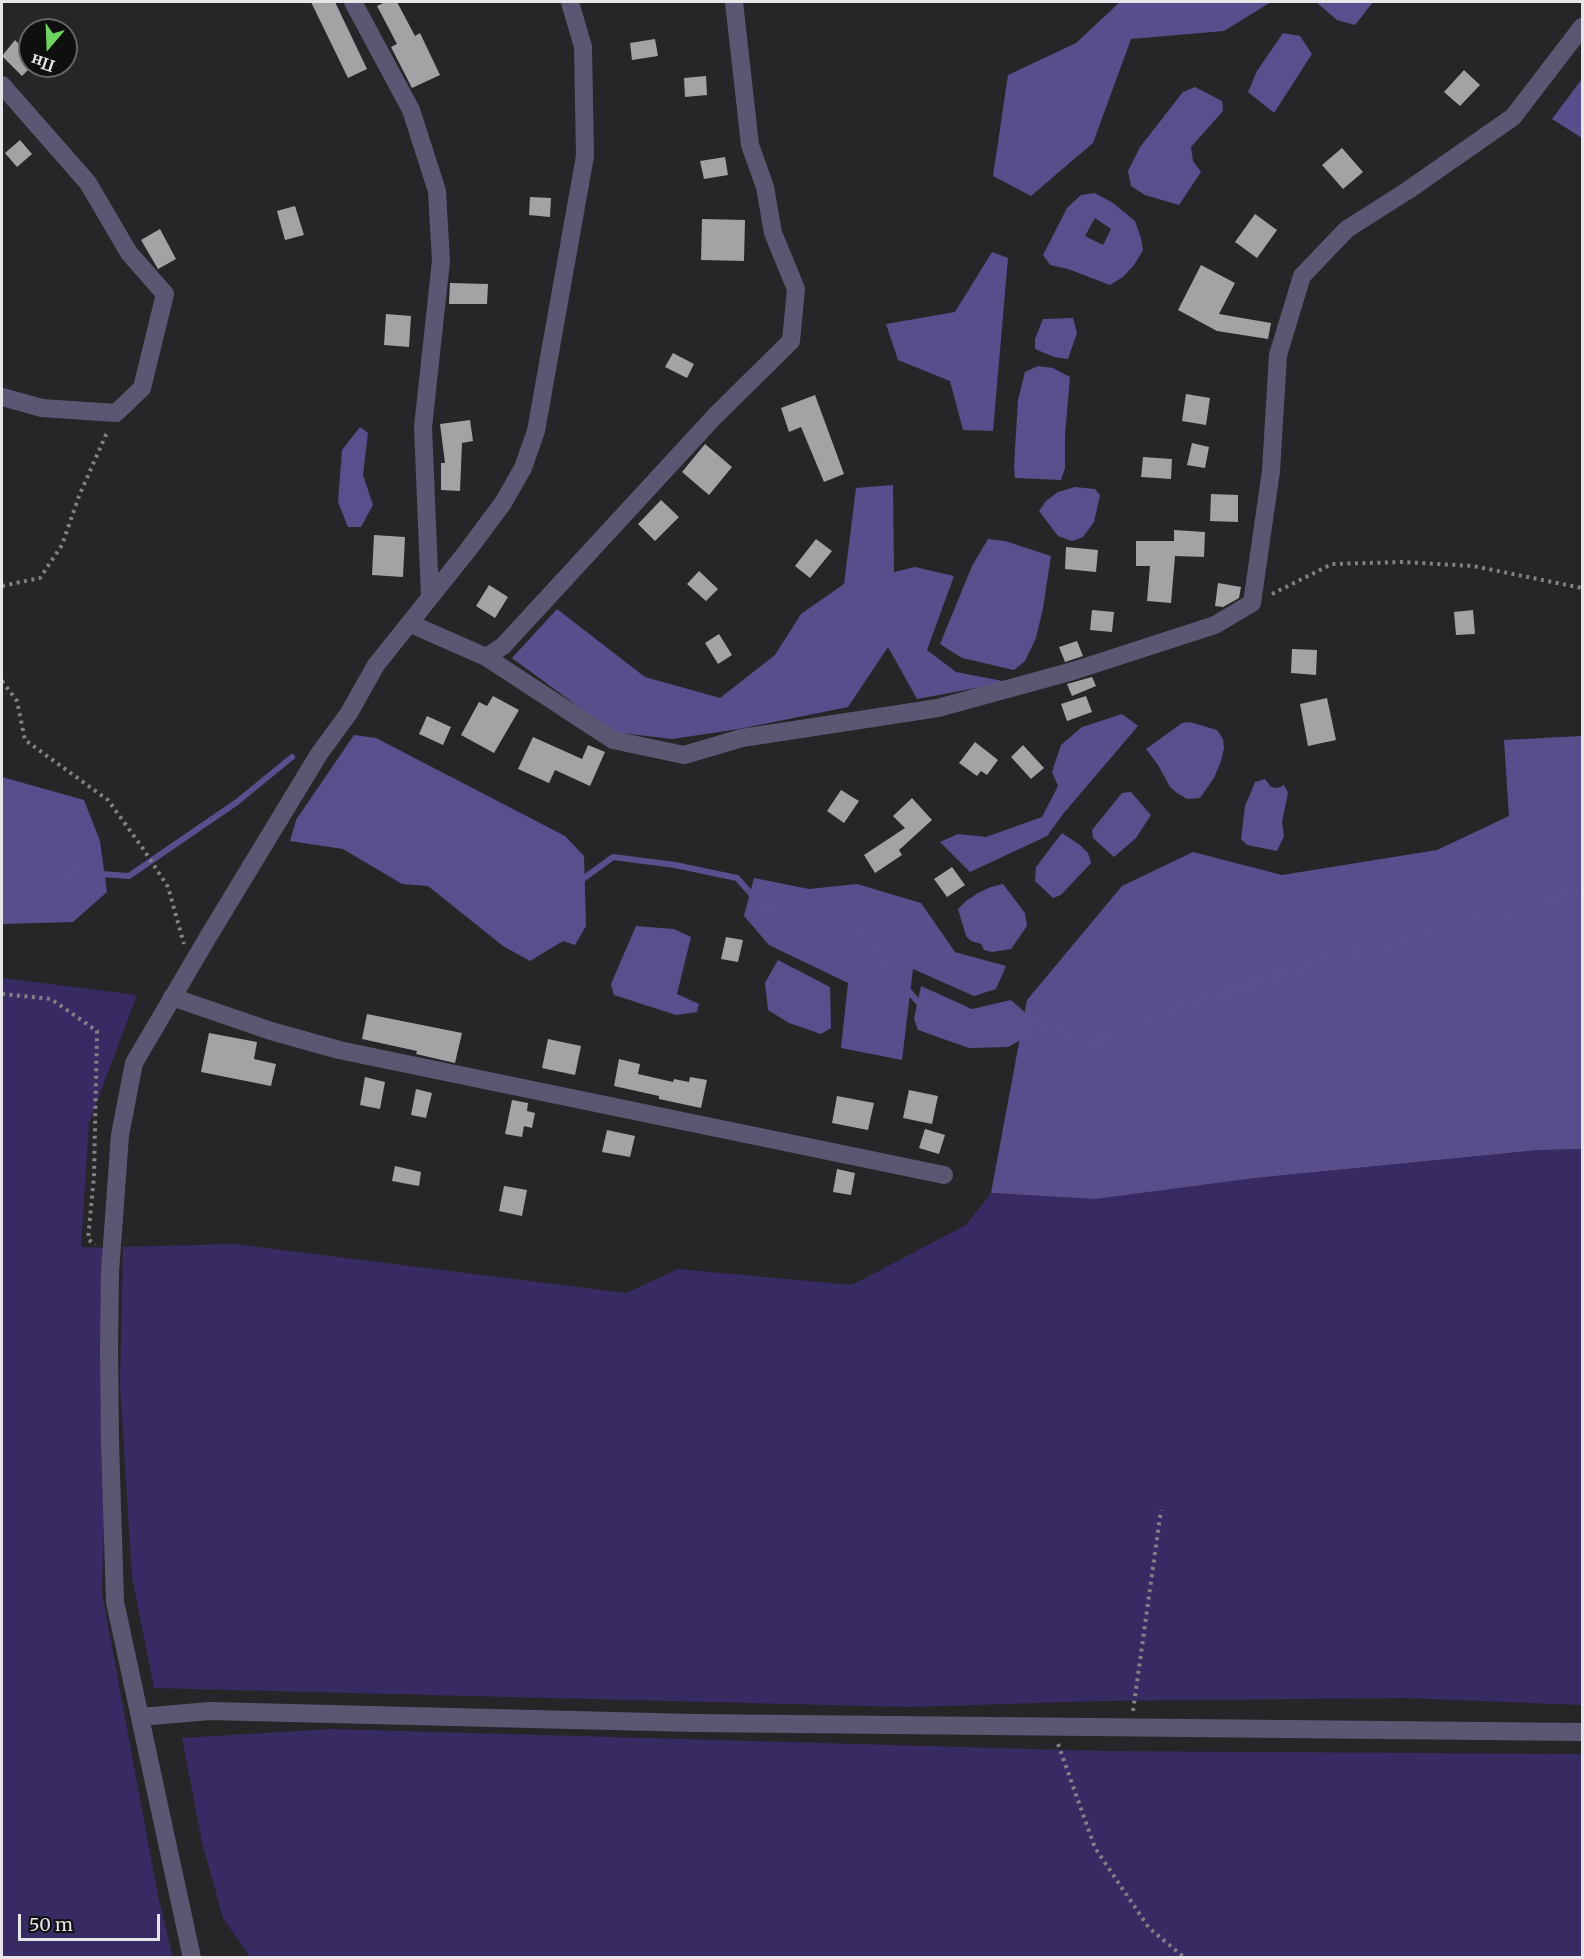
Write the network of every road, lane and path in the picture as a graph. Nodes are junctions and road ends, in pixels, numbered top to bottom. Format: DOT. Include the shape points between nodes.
graph roads {
  1 [pos="353,2"];
  2 [pos="570,2"];
  3 [pos="734,2"];
  4 [pos="1582,27"];
  5 [pos="2,86"];
  6 [pos="2,398"];
  7 [pos="116,413"];
  8 [pos="2,586"];
  9 [pos="1582,588"];
  10 [pos="430,597"];
  11 [pos="1252,603"];
  12 [pos="411,624"];
  13 [pos="486,657"];
  14 [pos="2,681"];
  15 [pos="191,966"];
  16 [pos="2,994"];
  17 [pos="172,997"];
  18 [pos="944,1175"];
  19 [pos="111,1258"];
  20 [pos="1161,1510"];
  21 [pos="140,1717"];
  22 [pos="1052,1726"];
  23 [pos="1131,1727"];
  24 [pos="1582,1732"];
  25 [pos="192,1958"];
  26 [pos="1185,1958"];
  1 -- 10 [label="street" via="411,110 437,191 441,261 423,427"];
  2 -- 10 [label="street" via="583,47 585,156 536,430 523,468 503,502"];
  3 -- 13 [label="street" via="750,145 765,187 773,233 796,289 791,341 715,417 503,646"];
  4 -- 11 [label="street" via="1513,117 1347,229 1302,276 1278,355 1271,471"];
  5 -- 7 [label="street" via="88,183 129,253 165,294 142,388"];
  6 -- 7 [label="street" via="42,408"];
  7 -- 8 [label="path" via="62,545 40,578"];
  9 -- 11 [label="path" via="1473,566 1403,562 1332,564"];
  10 -- 12 [label="street"];
  11 -- 13 [label="street" via="1215,626 938,708 742,738 684,755 613,740"];
  12 -- 13 [label="street"];
  12 -- 15 [label="street" via="376,665"];
  14 -- 15 [label="path" via="17,700 25,740 108,800 144,850 168,887"];
  15 -- 17 [label="street"];
  16 -- 19 [label="path" via="51,999 97,1031 94,1176 88,1239"];
  17 -- 18 [label="street" via="339,1050"];
  17 -- 19 [label="street" via="134,1063 120,1135"];
  19 -- 21 [label="street" via="109,1418 115,1602"];
  20 -- 23 [label="path"];
  21 -- 22 [label="street" via="210,1711 693,1723"];
  21 -- 25 [label="street"];
  22 -- 23 [label="street"];
  22 -- 26 [label="path" via="1095,1848 1149,1928"];
  23 -- 24 [label="street"];
}
